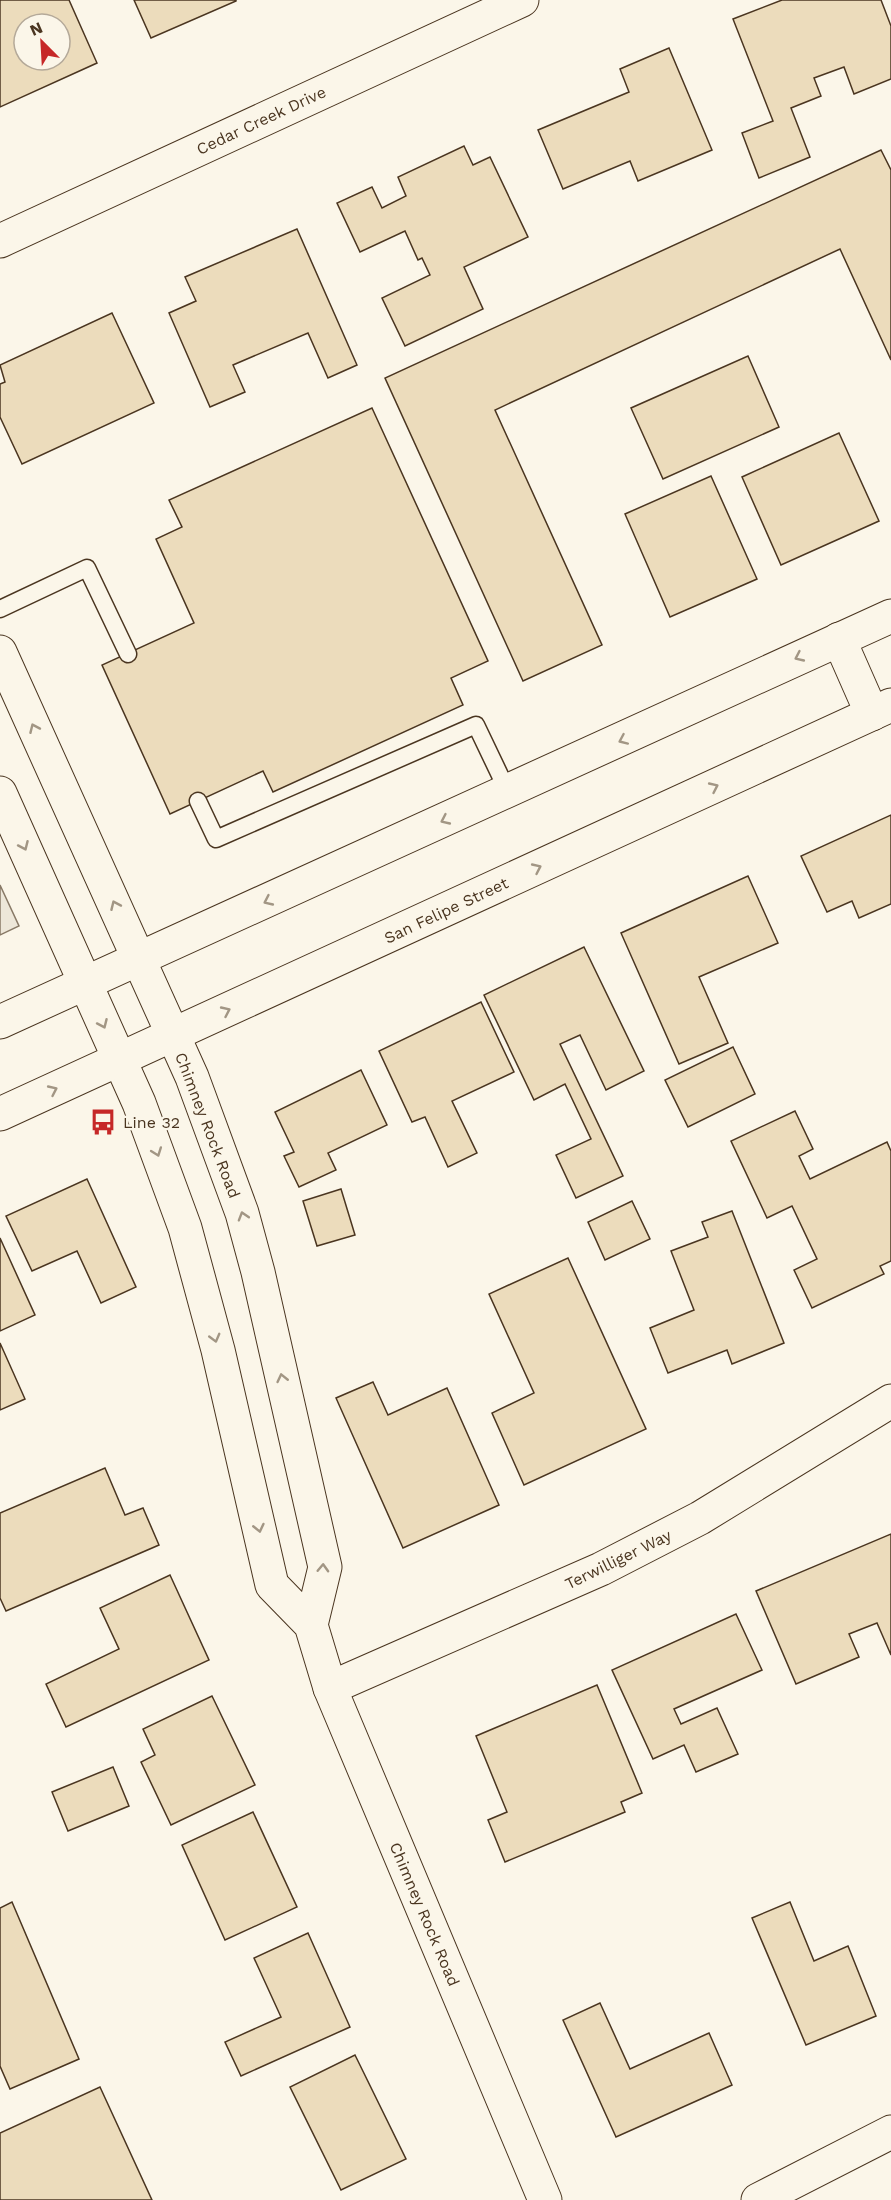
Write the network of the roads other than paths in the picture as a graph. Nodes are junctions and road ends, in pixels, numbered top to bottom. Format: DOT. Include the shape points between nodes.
graph roads {
  1 [pos="522,0"];
  2 [pos="0,241"];
  3 [pos="0,609"];
  4 [pos="891,616"];
  5 [pos="839,639"];
  6 [pos="0,652"];
  7 [pos="128,654"];
  8 [pos="882,710"];
  9 [pos="508,792"];
  10 [pos="0,793"];
  11 [pos="198,801"];
  12 [pos="139,958"];
  13 [pos="85,983"];
  14 [pos="0,1022"];
  15 [pos="173,1036"];
  16 [pos="119,1059"];
  17 [pos="0,1114"];
  18 [pos="891,1401"];
  19 [pos="311,1625"];
  20 [pos="330,1689"];
  21 [pos="891,2132"];
  22 [pos="544,2200"];
  23 [pos="758,2200"];
  1 -- 2 [label="main road, Cedar Creek Drive"];
  3 -- 7 [label="lane" via="87,568"];
  4 -- 5 [label="main road"];
  5 -- 8 [label="main road"];
  5 -- 9 [label="main road, one-way"];
  12 -- 6 [label="main road, Chimney Rock Road, one-way"];
  15 -- 8 [label="main road, San Felipe Street, one-way"];
  9 -- 11 [label="lane" via="476,725 216,839"];
  9 -- 12 [label="main road, one-way"];
  10 -- 13 [label="main road, Chimney Rock Road, one-way"];
  12 -- 13 [label="main road"];
  12 -- 15 [label="main road, Chimney Rock Road"];
  13 -- 14 [label="main road"];
  13 -- 16 [label="main road, Chimney Rock Road, one-way"];
  15 -- 16 [label="main road, San Felipe Street"];
  19 -- 15 [label="main road, Chimney Rock Road, one-way" via="325,1567 258,1272 242,1213"];
  17 -- 16 [label="main road, San Felipe Street, one-way"];
  16 -- 19 [label="main road, Chimney Rock Road, one-way" via="185,1228 218,1350 272,1585"];
  18 -- 20 [label="main road, Terwilliger Way" via="700,1518 601,1569"];
  19 -- 20 [label="main road, Chimney Rock Road"];
  20 -- 22 [label="main road, Chimney Rock Road"];
  21 -- 23 [label="main road"];
}
